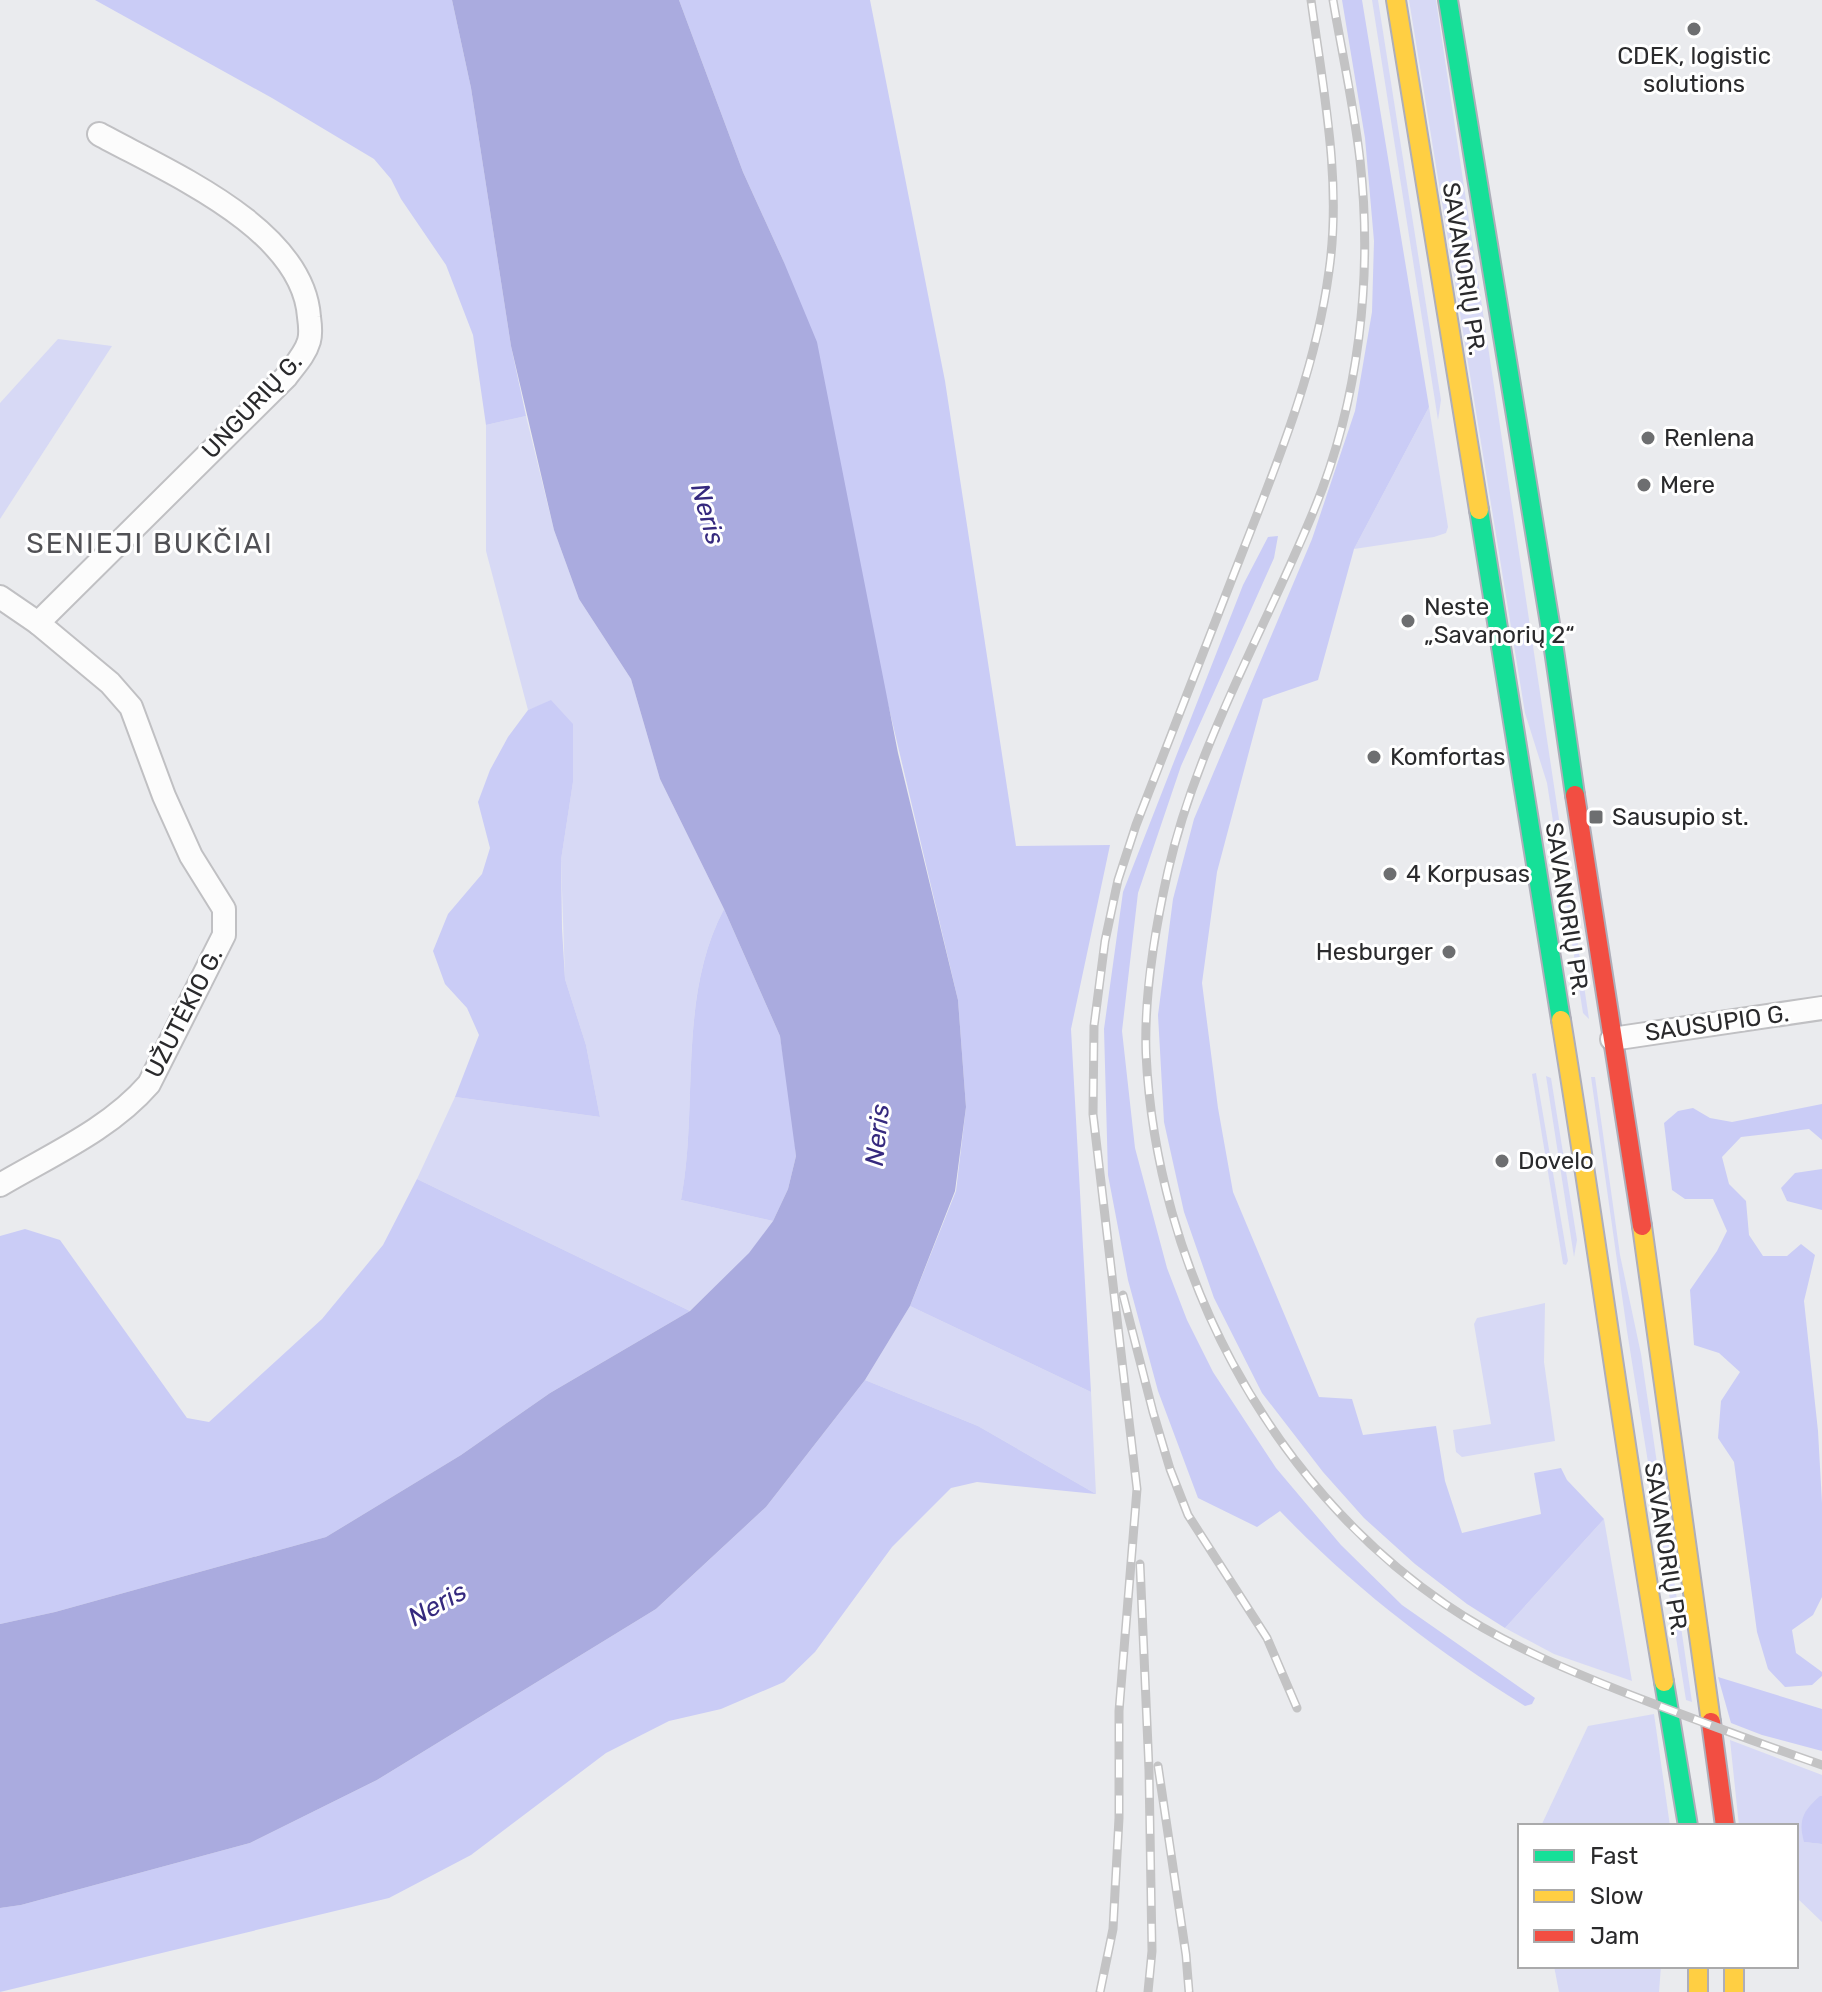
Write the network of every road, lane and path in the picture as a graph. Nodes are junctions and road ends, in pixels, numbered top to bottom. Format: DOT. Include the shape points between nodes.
graph roads {
  1 [pos="1396,0"];
  2 [pos="1448,0"];
  3 [pos="99,134"];
  4 [pos="0,597"];
  5 [pos="38,623"];
  6 [pos="1822,1008"];
  7 [pos="1588,1043"];
  8 [pos="0,1185"];
  9 [pos="1688,1824"];
  10 [pos="1725,1824"];
  11 [pos="1698,1968"];
  12 [pos="1734,1968"];
  13 [pos="1698,1992"];
  14 [pos="1734,1992"];
  1 -- 7 [label="highway, SAVANORIŲ PR."];
  2 -- 7 [label="highway, SAVANORIŲ PR." via="1552,636"];
  3 -- 5 [label="street, UNGURIŲ G." via="203,191 274,244 307,294 310,339 286,377"];
  4 -- 5 [label="street, UŽUTĖKIO G."];
  5 -- 8 [label="street, UŽUTĖKIO G." via="131,707 191,856 224,909 224,935 149,1084 133,1103"];
  6 -- 7 [label="street, SAUSUPIO G."];
  7 -- 9 [label="highway, SAVANORIŲ PR." via="1597,1240 1632,1495"];
  7 -- 10 [label="highway, SAVANORIŲ PR." via="1633,1160"];
  11 -- 13 [label="highway"];
  12 -- 14 [label="highway"];
}
